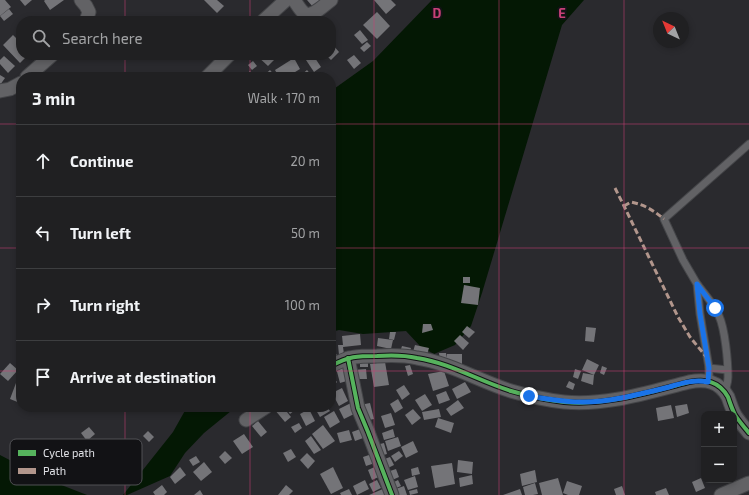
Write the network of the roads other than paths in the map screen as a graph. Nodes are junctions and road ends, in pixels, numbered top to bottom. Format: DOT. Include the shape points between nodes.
graph roads {
  1 [pos="81,0"];
  2 [pos="286,0"];
  3 [pos="294,0"];
  4 [pos="331,0"];
  5 [pos="88,16"];
  6 [pos="268,16"];
  7 [pos="46,60"];
  8 [pos="224,60"];
  9 [pos="33,72"];
  10 [pos="212,72"];
  11 [pos="16,86"];
  12 [pos="0,91"];
  13 [pos="749,144"];
  14 [pos="697,284"];
  15 [pos="348,358"];
  16 [pos="336,364"];
  17 [pos="728,370"];
  18 [pos="709,375"];
  19 [pos="725,392"];
  20 [pos="258,412"];
  21 [pos="246,420"];
  22 [pos="749,433"];
  23 [pos="749,483"];
  24 [pos="392,495"];
  25 [pos="721,495"];
  1 -- 5 [label="street" via="89,12"];
  2 -- 6 [label="street"];
  3 -- 4 [label="street" via="307,15 316,12"];
  7 -- 9 [label="street"];
  8 -- 10 [label="street"];
  11 -- 12 [label="street"];
  13 -- 14 [label="lane" via="664,219"];
  14 -- 17 [label="lane" via="720,317"];
  14 -- 18 [label="lane"];
  15 -- 16 [label="street"];
  15 -- 18 [label="street" via="390,355 417,358 448,366 529,396 580,403 601,402 640,394 700,380"];
  15 -- 24 [label="street" via="358,408"];
  17 -- 18 [label="lane"];
  17 -- 19 [label="lane"];
  18 -- 19 [label="street"];
  19 -- 22 [label="street" via="736,416"];
  20 -- 21 [label="street"];
  23 -- 25 [label="street"];
}
